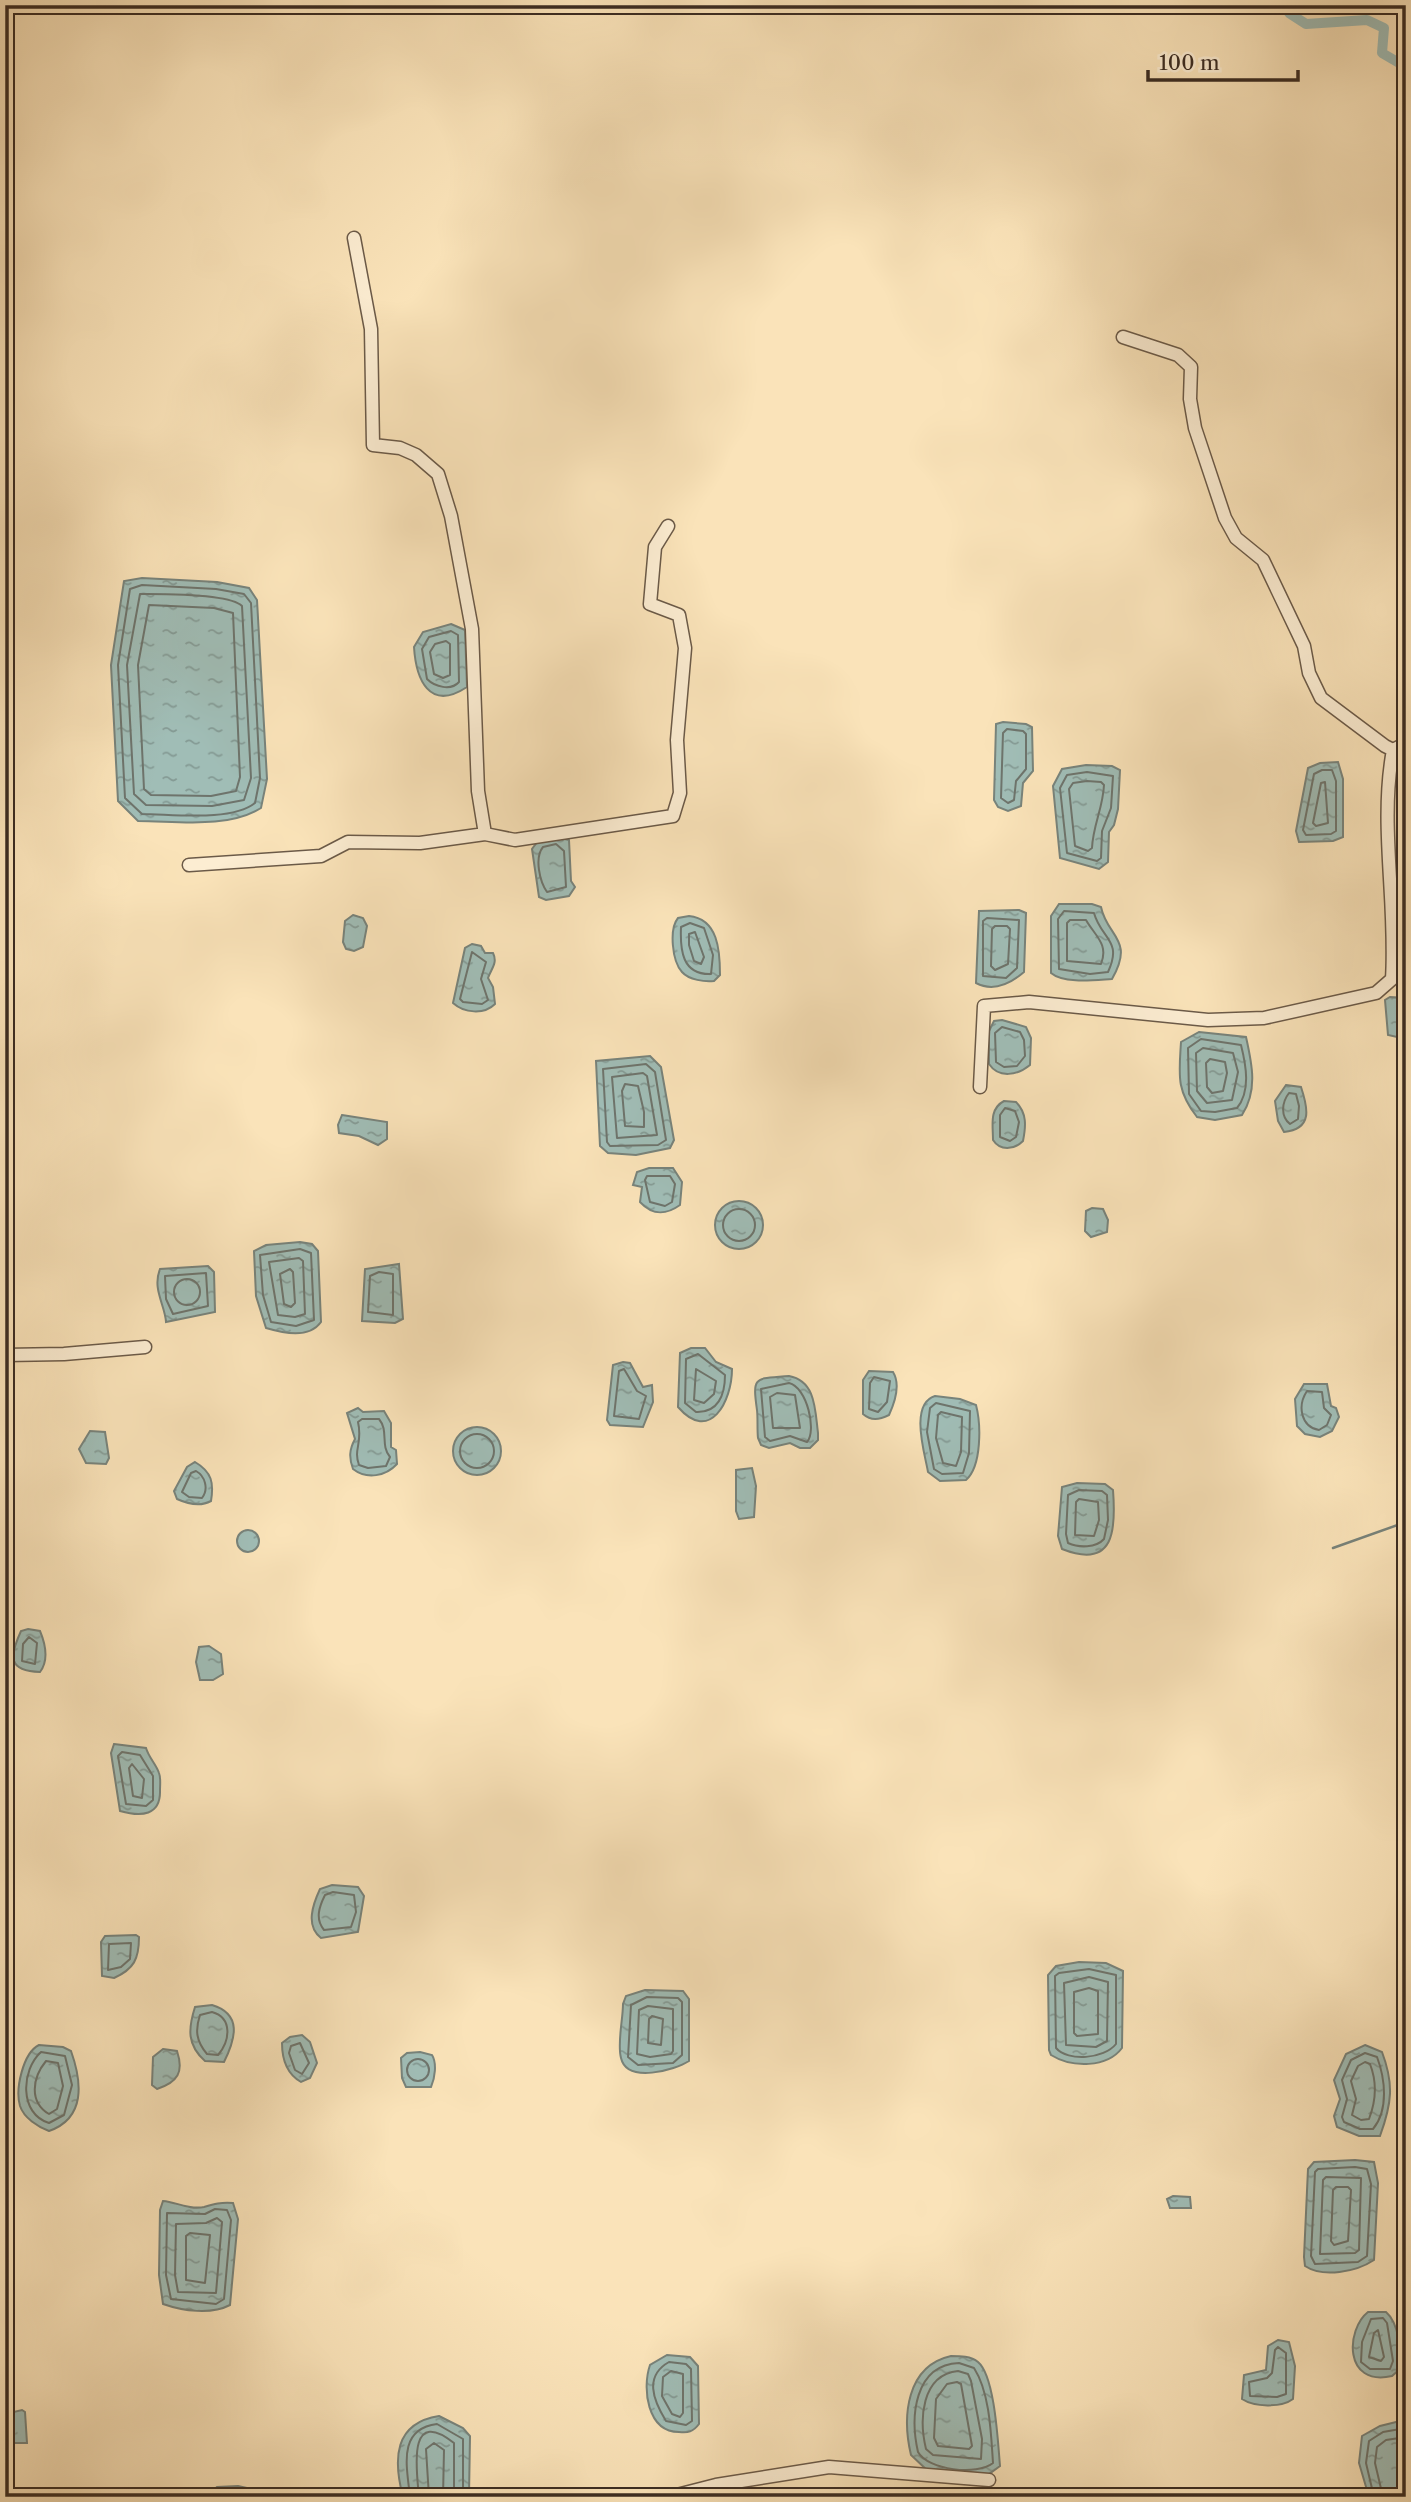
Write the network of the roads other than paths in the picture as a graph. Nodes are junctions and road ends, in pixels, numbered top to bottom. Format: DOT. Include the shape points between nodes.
graph roads {
  1 [pos="354,238"];
  2 [pos="1123,337"];
  3 [pos="668,526"];
  4 [pos="1406,743"];
  5 [pos="1393,750"];
  6 [pos="485,834"];
  7 [pos="189,865"];
  8 [pos="980,1087"];
  9 [pos="145,1347"];
  10 [pos="5,1355"];
  11 [pos="989,2480"];
  12 [pos="669,2497"];
  1 -- 6 [label="street" via="371,330 373,445 416,455 438,474 451,516 472,629 478,791"];
  2 -- 5 [label="street" via="1178,355 1191,367 1195,428 1236,538 1263,560 1304,646 1308,673 1321,698"];
  3 -- 6 [label="street" via="654,547 650,604 680,615 685,648 677,740 680,793 673,816 515,839"];
  4 -- 5 [label="street"];
  5 -- 8 [label="street" via="1387,779 1393,966 1392,979 1376,993 1264,1018 1208,1020 1029,1002 984,1006"];
  6 -- 7 [label="street" via="420,843 348,842 321,856"];
  9 -- 10 [label="street"];
  11 -- 12 [label="street" via="829,2467"];
}
